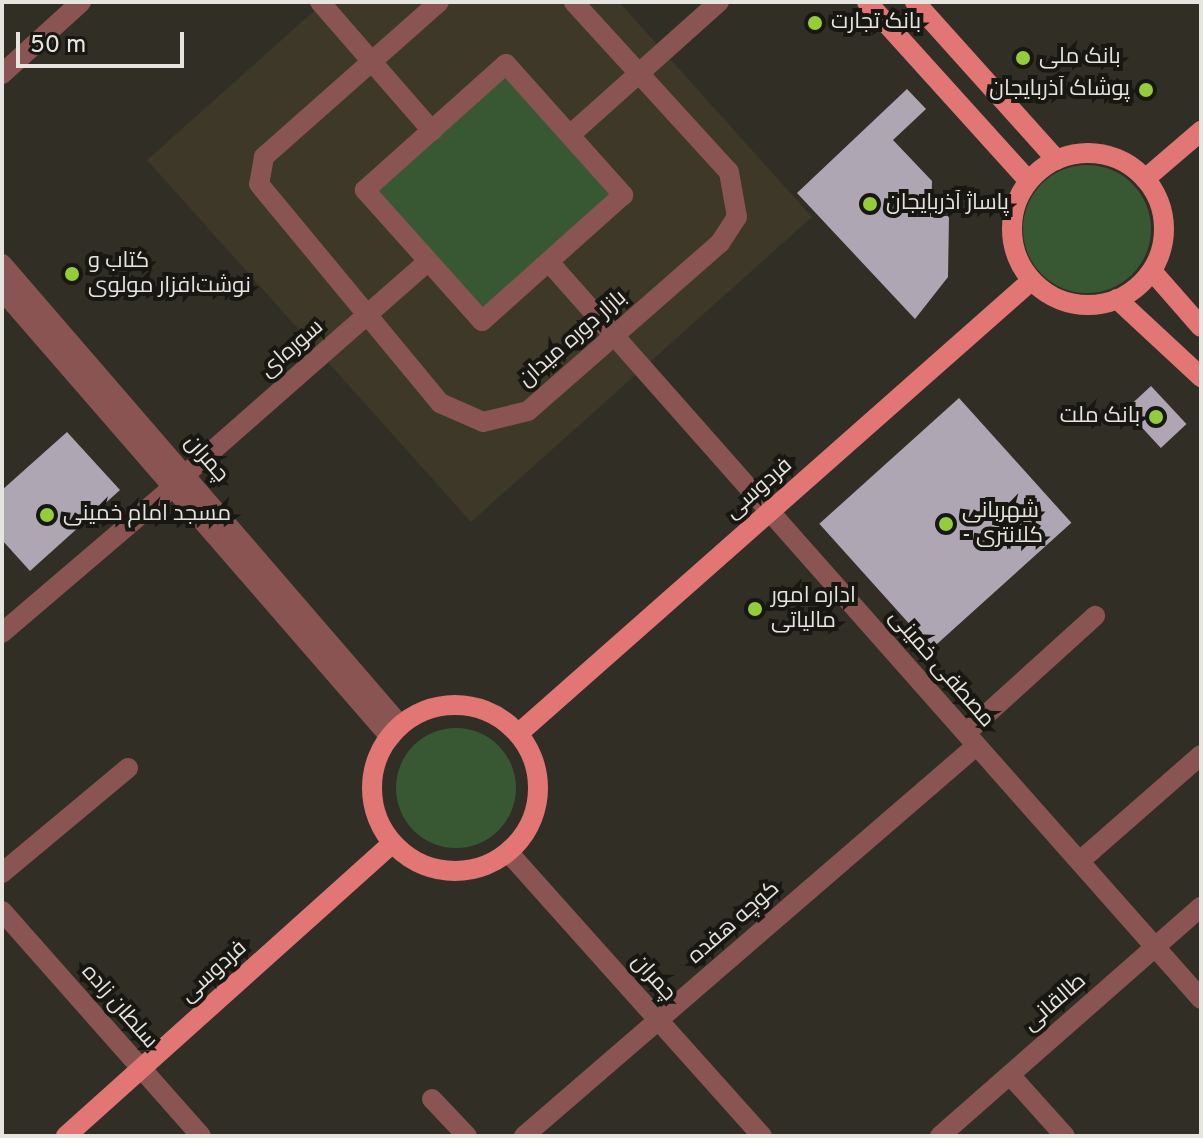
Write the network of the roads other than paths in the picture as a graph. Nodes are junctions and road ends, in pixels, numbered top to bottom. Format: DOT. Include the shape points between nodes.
graph roads {
  1 [pos="81,2"];
  2 [pos="320,2"];
  3 [pos="439,2"];
  4 [pos="574,2"];
  5 [pos="719,2"];
  6 [pos="867,2"];
  7 [pos="915,2"];
  8 [pos="372,62"];
  9 [pos="2,74"];
  10 [pos="639,74"];
  11 [pos="432,131"];
  12 [pos="1201,131"];
  13 [pos="570,135"];
  14 [pos="1057,160"];
  15 [pos="1145,179"];
  16 [pos="1029,181"];
  17 [pos="428,261"];
  18 [pos="549,262"];
  19 [pos="2,264"];
  20 [pos="1152,271"];
  21 [pos="1031,281"];
  22 [pos="2,290"];
  23 [pos="1117,299"];
  24 [pos="366,315"];
  25 [pos="1201,327"];
  26 [pos="614,336"];
  27 [pos="1201,377"];
  28 [pos="180,480"];
  29 [pos="769,512"];
  30 [pos="1095,616"];
  31 [pos="2,633"];
  32 [pos="395,731"];
  33 [pos="519,733"];
  34 [pos="971,739"];
  35 [pos="1201,755"];
  36 [pos="128,768"];
  37 [pos="392,843"];
  38 [pos="508,852"];
  39 [pos="1081,860"];
  40 [pos="2,873"];
  41 [pos="1201,907"];
  42 [pos="2,911"];
  43 [pos="1155,947"];
  44 [pos="1201,999"];
  45 [pos="658,1020"];
  46 [pos="142,1069"];
  47 [pos="1010,1075"];
  48 [pos="432,1099"];
  49 [pos="66,1136"];
  50 [pos="201,1136"];
  51 [pos="467,1136"];
  52 [pos="524,1136"];
  53 [pos="762,1136"];
  54 [pos="940,1136"];
  55 [pos="1065,1136"];
  1 -- 9 [label="street"];
  2 -- 8 [label="street"];
  3 -- 8 [label="street, بازار دوره میدان"];
  4 -- 10 [label="street, بازار دوره میدان"];
  5 -- 10 [label="street"];
  6 -- 16 [label="main road"];
  7 -- 14 [label="main road"];
  8 -- 11 [label="street"];
  8 -- 24 [label="street, بازار دوره میدان" via="264,157 258,175 262,193"];
  10 -- 13 [label="street"];
  10 -- 26 [label="street, بازار دوره میدان" via="729,172 739,201 720,243"];
  11 -- 13 [label="street" via="506,64"];
  11 -- 17 [label="street" via="365,190"];
  12 -- 15 [label="main road"];
  13 -- 18 [label="street" via="623,195"];
  14 -- 15 [label="main road" via="1104,155"];
  14 -- 16 [label="main road"];
  15 -- 20 [label="main road" via="1162,215"];
  16 -- 21 [label="main road" via="1015,209 1012,241"];
  17 -- 18 [label="street" via="482,321"];
  17 -- 24 [label="street, سوره‌ای"];
  18 -- 26 [label="street, مصطفی خمینی"];
  19 -- 28 [label="street, چمران"];
  20 -- 23 [label="main road"];
  20 -- 25 [label="main road"];
  21 -- 23 [label="main road" via="1070,304"];
  21 -- 29 [label="main road, فردوسی"];
  22 -- 28 [label="street, چمران"];
  23 -- 27 [label="main road"];
  24 -- 26 [label="street, بازار دوره میدان" via="440,403 483,422 528,411"];
  24 -- 28 [label="street, سوره‌ای"];
  26 -- 29 [label="street, مصطفی خمینی"];
  28 -- 31 [label="street, سوره‌ای"];
  28 -- 32 [label="street, چمران"];
  29 -- 33 [label="main road, فردوسی"];
  29 -- 34 [label="street, مصطفی خمینی"];
  30 -- 34 [label="street, کوچه هفده"];
  32 -- 33 [label="main road" via="435,708 474,706"];
  32 -- 37 [label="main road" via="374,770 372,796"];
  33 -- 38 [label="main road" via="539,780 537,806"];
  34 -- 39 [label="street, مصطفی خمینی"];
  34 -- 45 [label="street, کوچه هفده"];
  35 -- 39 [label="street"];
  36 -- 40 [label="street"];
  37 -- 38 [label="main road" via="437,869 463,871"];
  37 -- 46 [label="main road, فردوسی"];
  38 -- 45 [label="street, چمران"];
  39 -- 43 [label="street, مصطفی خمینی"];
  41 -- 43 [label="street, طالقانی"];
  42 -- 46 [label="street, سلطان زاده"];
  43 -- 44 [label="street, مصطفی خمینی"];
  43 -- 47 [label="street, طالقانی"];
  45 -- 52 [label="street, کوچه هفده"];
  45 -- 53 [label="street, چمران"];
  46 -- 49 [label="main road, فردوسی"];
  46 -- 50 [label="street, سلطان زاده"];
  47 -- 54 [label="street, طالقانی"];
  47 -- 55 [label="street"];
  48 -- 51 [label="street"];
}
